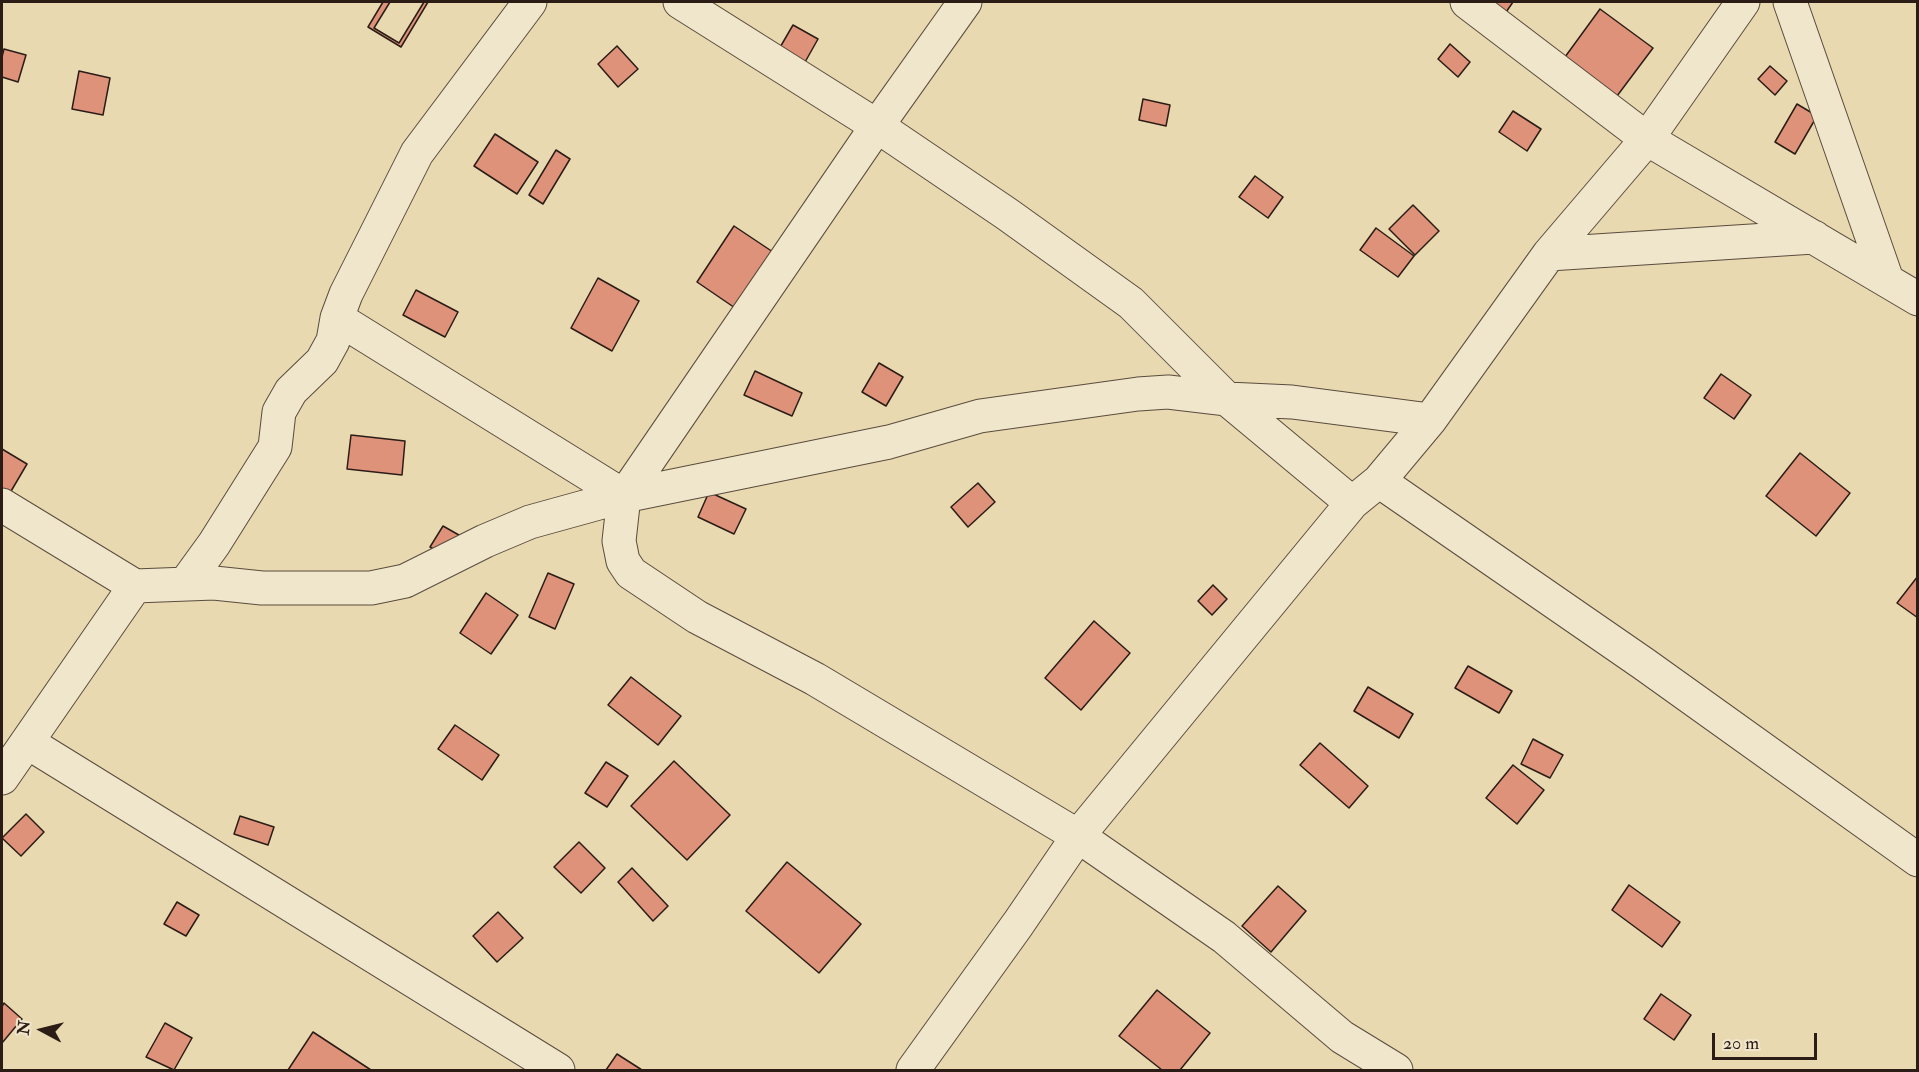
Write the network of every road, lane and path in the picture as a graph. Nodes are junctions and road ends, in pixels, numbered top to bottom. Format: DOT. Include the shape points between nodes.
graph roads {
  1 [pos="530,2"];
  2 [pos="680,2"];
  3 [pos="965,2"];
  4 [pos="1467,2"];
  5 [pos="1743,2"];
  6 [pos="1790,2"];
  7 [pos="877,126"];
  8 [pos="1647,139"];
  9 [pos="1814,237"];
  10 [pos="1549,254"];
  11 [pos="1887,280"];
  12 [pos="1917,299"];
  13 [pos="338,318"];
  14 [pos="1227,399"];
  15 [pos="1430,420"];
  16 [pos="1379,481"];
  17 [pos="624,496"];
  18 [pos="1352,503"];
  19 [pos="2,505"];
  20 [pos="590,505"];
  21 [pos="619,541"];
  22 [pos="185,584"];
  23 [pos="135,586"];
  24 [pos="27,741"];
  25 [pos="2,778"];
  26 [pos="1078,836"];
  27 [pos="1917,860"];
  28 [pos="558,1071"];
  29 [pos="914,1071"];
  30 [pos="1396,1071"];
  1 -- 13 [label="street" via="417,153 346,294"];
  2 -- 7 [label="street"];
  3 -- 7 [label="street"];
  4 -- 8 [label="street"];
  5 -- 8 [label="street"];
  6 -- 11 [label="street"];
  7 -- 14 [label="street" via="1131,303"];
  7 -- 17 [label="street"];
  8 -- 9 [label="street"];
  8 -- 10 [label="street"];
  9 -- 10 [label="street"];
  9 -- 11 [label="street"];
  10 -- 15 [label="street"];
  11 -- 12 [label="street"];
  13 -- 17 [label="street"];
  13 -- 22 [label="street" via="333,341 322,361 291,391 279,412 275,447"];
  14 -- 15 [label="street" via="1293,402"];
  14 -- 17 [label="street" via="1168,392 1138,394 980,416 889,442"];
  14 -- 18 [label="street"];
  15 -- 16 [label="street"];
  16 -- 18 [label="street"];
  16 -- 27 [label="street" via="1644,664"];
  17 -- 20 [label="street"];
  17 -- 21 [label="street"];
  18 -- 26 [label="street"];
  19 -- 23 [label="street"];
  20 -- 21 [label="street"];
  20 -- 22 [label="street" via="530,522 405,581 371,588"];
  21 -- 26 [label="street" via="623,561 631,573 697,617 815,679"];
  22 -- 23 [label="street"];
  23 -- 24 [label="street"];
  24 -- 25 [label="street"];
  24 -- 28 [label="street"];
  26 -- 29 [label="street"];
  26 -- 30 [label="street" via="1224,937 1342,1037"];
}
